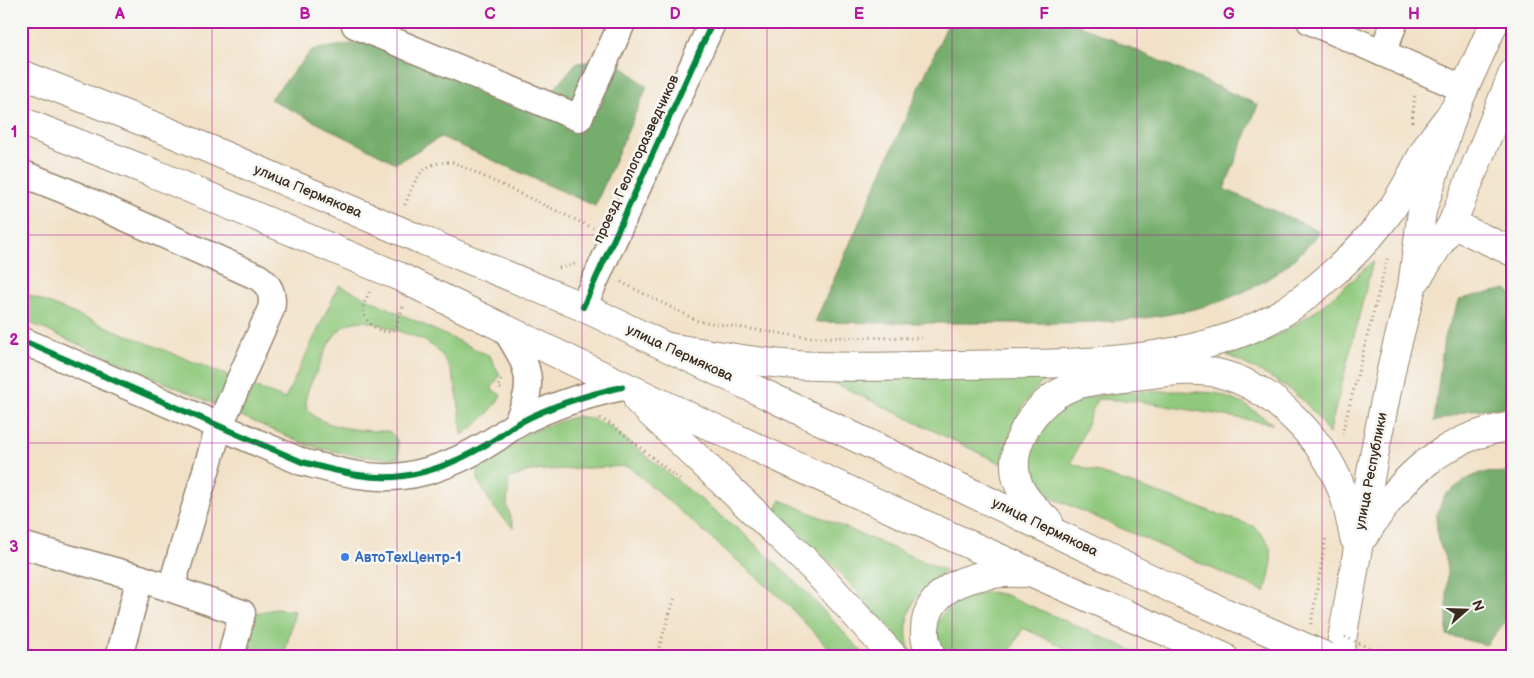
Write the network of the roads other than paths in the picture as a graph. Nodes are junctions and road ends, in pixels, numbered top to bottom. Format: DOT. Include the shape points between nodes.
graph roads {
  1 [pos="623,21"];
  2 [pos="713,21"];
  3 [pos="1310,21"];
  4 [pos="1395,21"];
  5 [pos="1495,21"];
  6 [pos="355,26"];
  7 [pos="1382,53"];
  8 [pos="1513,73"];
  9 [pos="21,74"];
  10 [pos="1459,99"];
  11 [pos="21,121"];
  12 [pos="21,173"];
  13 [pos="1452,224"];
  14 [pos="1513,252"];
  15 [pos="1412,287"];
  16 [pos="583,307"];
  17 [pos="505,329"];
  18 [pos="21,340"];
  19 [pos="668,348"];
  20 [pos="622,387"];
  21 [pos="522,413"];
  22 [pos="1513,426"];
  23 [pos="219,427"];
  24 [pos="1060,534"];
  25 [pos="21,545"];
  26 [pos="1356,550"];
  27 [pos="1031,573"];
  28 [pos="140,578"];
  29 [pos="171,588"];
  30 [pos="119,657"];
  31 [pos="230,657"];
  32 [pos="894,657"];
  33 [pos="931,657"];
  34 [pos="1224,657"];
  35 [pos="1327,657"];
  36 [pos="1339,657"];
  1 -- 6 [label="street" via="579,118"];
  2 -- 16 [label="street, проезд Геологоразведчиков"];
  3 -- 7 [label="street"];
  4 -- 7 [label="street"];
  5 -- 10 [label="main road, улица Республики"];
  7 -- 10 [label="street" via="1418,68"];
  8 -- 13 [label="main road, улица Республики"];
  9 -- 16 [label="main road, улица Пермякова, bridge" via="167,131"];
  10 -- 15 [label="main road, улица Республики" via="1422,210"];
  10 -- 19 [label="main road" via="1389,213 1371,236 1300,300 1264,322 1228,337 1144,355 1068,363 878,367 784,364"];
  11 -- 17 [label="main road, bridge" via="153,173 397,289"];
  12 -- 23 [label="street" via="258,277 269,287 271,310"];
  13 -- 14 [label="main road"];
  13 -- 15 [label="main road, улица Республики"];
  15 -- 26 [label="main road, улица Республики" via="1393,361"];
  16 -- 19 [label="main road, улица Пермякова"];
  17 -- 20 [label="main road"];
  17 -- 21 [label="street" via="526,364 529,384"];
  18 -- 23 [label="street"];
  19 -- 24 [label="main road, улица Пермякова"];
  20 -- 21 [label="street"];
  20 -- 27 [label="main road"];
  20 -- 32 [label="main road" via="814,569"];
  21 -- 23 [label="street" via="480,448 449,463 403,476 376,477 302,462"];
  22 -- 26 [label="main road" via="1489,429 1451,446 1411,473 1383,506"];
  23 -- 29 [label="street"];
  24 -- 26 [label="main road" via="1027,500 1019,486 1018,444 1038,408 1071,387 1181,371 1220,374 1253,386 1302,426 1335,476 1346,505"];
  24 -- 35 [label="main road, улица Пермякова, bridge" via="1183,594"];
  25 -- 28 [label="street"];
  26 -- 36 [label="main road, улица Республики"];
  27 -- 33 [label="main road" via="1009,572 967,578 940,594 927,614 924,636"];
  27 -- 34 [label="main road"];
  28 -- 29 [label="street"];
  28 -- 30 [label="street"];
  29 -- 31 [label="street" via="242,613"];
}
